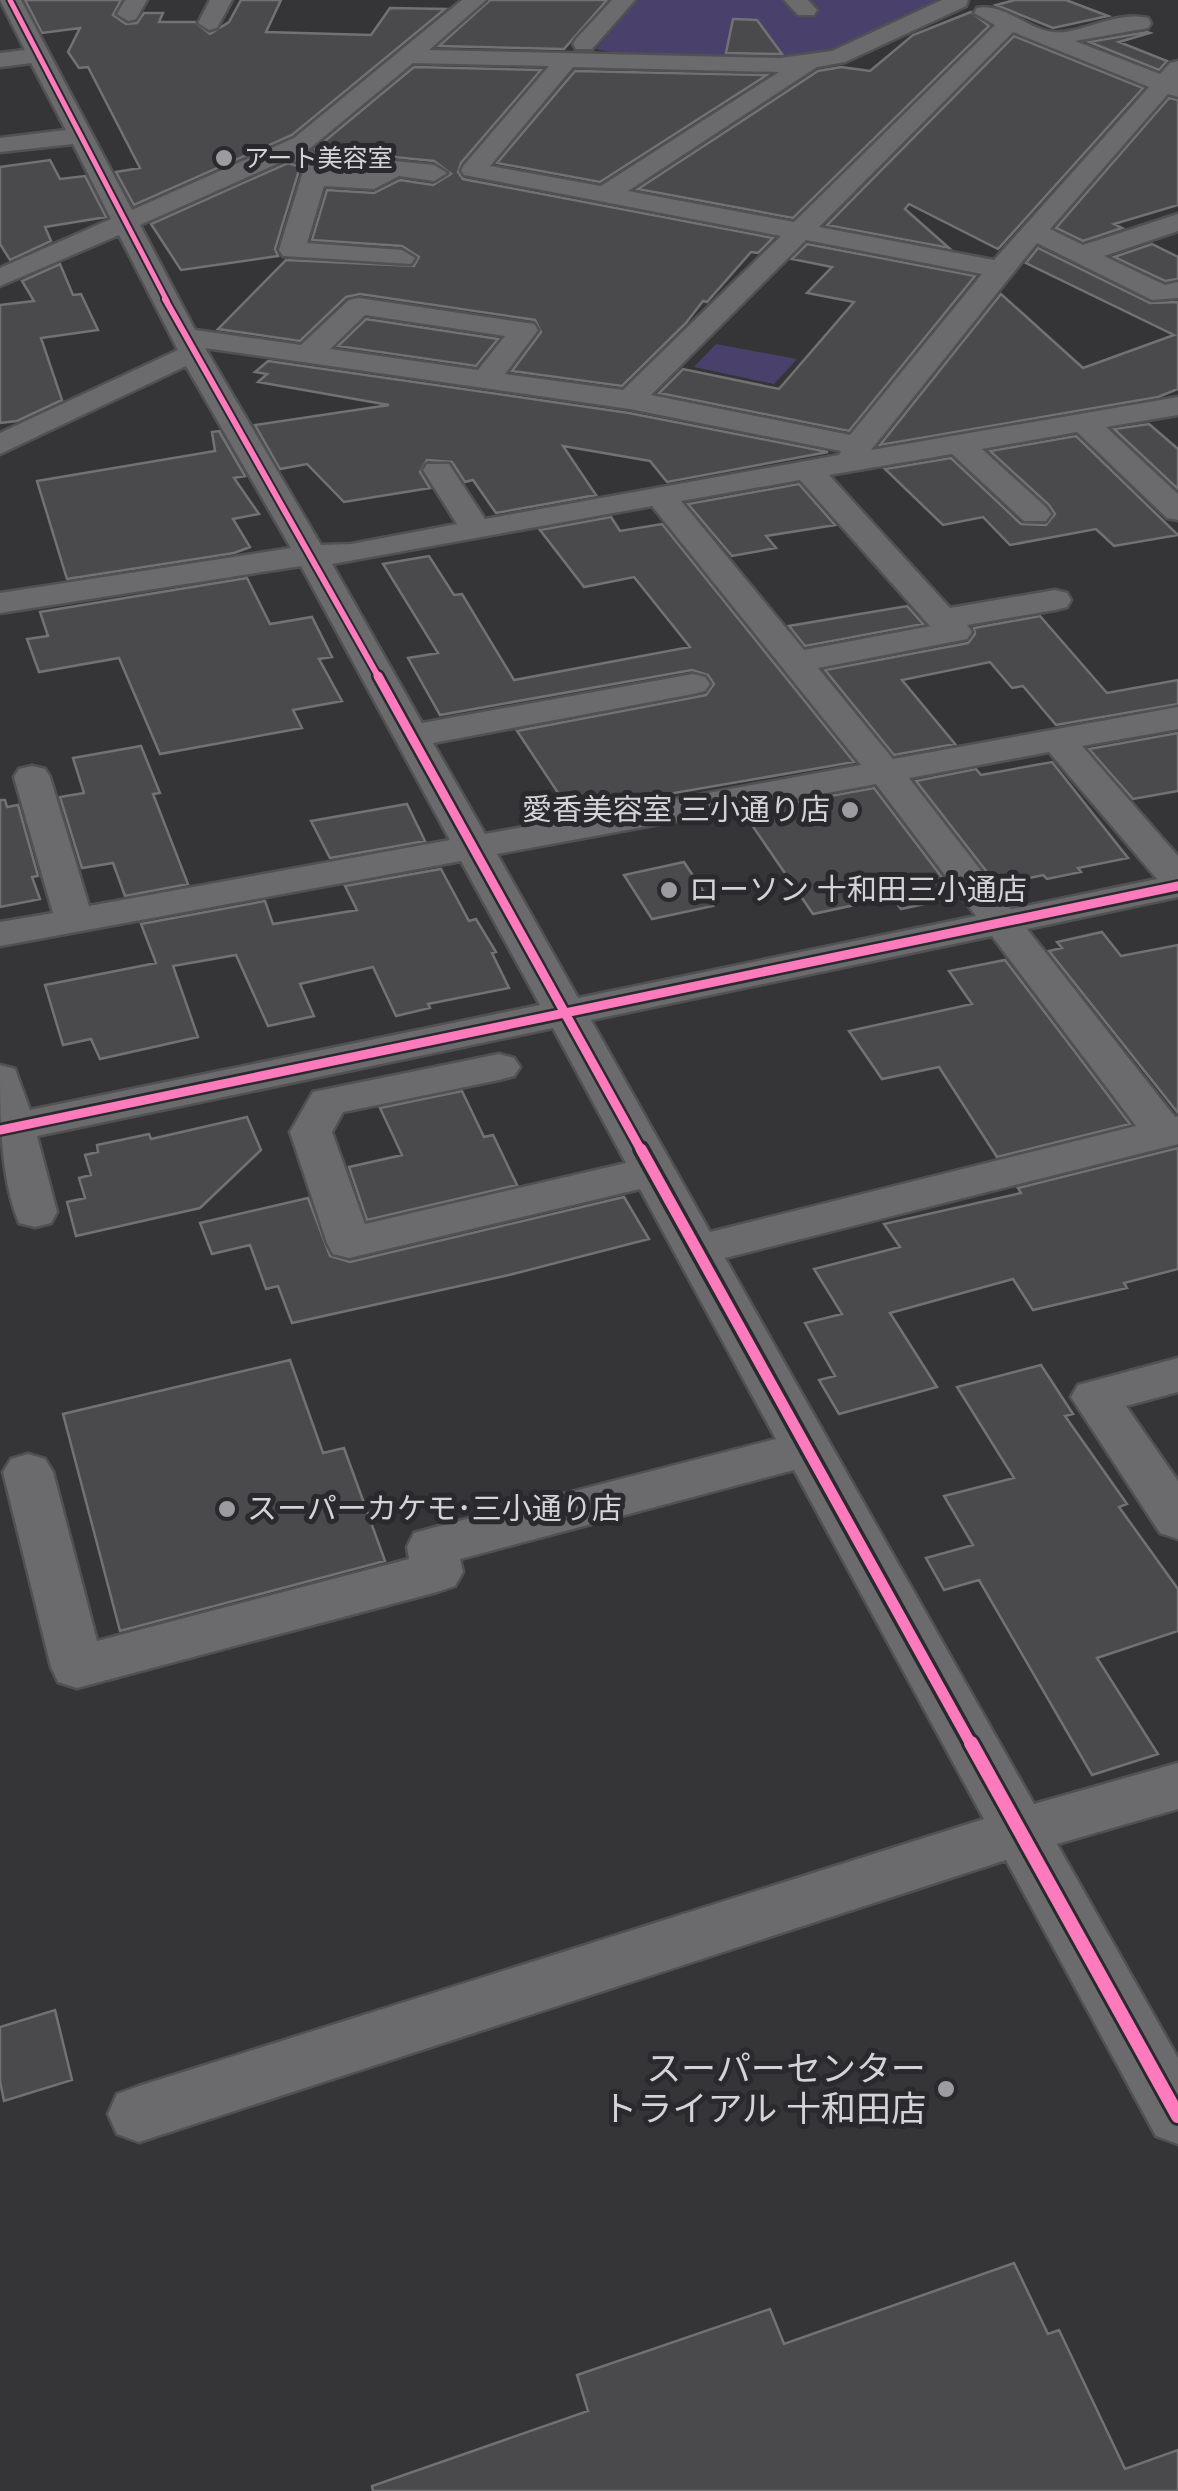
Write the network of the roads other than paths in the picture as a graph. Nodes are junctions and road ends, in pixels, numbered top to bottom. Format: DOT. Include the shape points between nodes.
graph roads {
  1 [pos="10,0"];
  2 [pos="221,0"];
  3 [pos="474,0"];
  4 [pos="624,0"];
  5 [pos="956,1"];
  6 [pos="209,23"];
  7 [pos="1010,23"];
  8 [pos="1140,23"];
  9 [pos="1052,40"];
  10 [pos="576,51"];
  11 [pos="40,55"];
  12 [pos="408,56"];
  13 [pos="0,60"];
  14 [pos="810,62"];
  15 [pos="1173,80"];
  16 [pos="82,136"];
  17 [pos="0,146"];
  18 [pos="288,151"];
  19 [pos="434,173"];
  20 [pos="313,178"];
  21 [pos="604,196"];
  22 [pos="126,222"];
  23 [pos="1178,222"];
  24 [pos="1032,231"];
  25 [pos="800,232"];
  26 [pos="1080,255"];
  27 [pos="402,258"];
  28 [pos="1000,269"];
  29 [pos="0,278"];
  30 [pos="1178,290"];
  31 [pos="191,345"];
  32 [pos="308,354"];
  33 [pos="485,380"];
  34 [pos="630,400"];
  35 [pos="1178,406"];
  36 [pos="1082,421"];
  37 [pos="958,444"];
  38 [pos="0,445"];
  39 [pos="855,454"];
  40 [pos="438,470"];
  41 [pos="809,472"];
  42 [pos="660,496"];
  43 [pos="1178,511"];
  44 [pos="1035,514"];
  45 [pos="477,530"];
  46 [pos="311,555"];
  47 [pos="1055,600"];
  48 [pos="0,603"];
  49 [pos="942,618"];
  50 [pos="796,662"];
  51 [pos="693,684"];
  52 [pos="1178,718"];
  53 [pos="412,736"];
  54 [pos="1058,741"];
  55 [pos="884,771"];
  56 [pos="32,777"];
  57 [pos="474,848"];
  58 [pos="1178,883"];
  59 [pos="74,919"];
  60 [pos="1000,923"];
  61 [pos="0,934"];
  62 [pos="562,1012"];
  63 [pos="498,1067"];
  64 [pos="0,1078"];
  65 [pos="8,1128"];
  66 [pos="1172,1132"];
  67 [pos="651,1172"];
  68 [pos="35,1212"];
  69 [pos="694,1251"];
  70 [pos="1178,1375"];
  71 [pos="810,1448"];
  72 [pos="28,1472"];
  73 [pos="1178,1520"];
  74 [pos="1178,1786"];
  75 [pos="1018,1832"];
  76 [pos="139,2114"];
  77 [pos="1178,2116"];
  1 -- 11 [label="street"];
  2 -- 6 [label="street"];
  3 -- 12 [label="street"];
  4 -- 10 [label="street"];
  5 -- 7 [label="street"];
  5 -- 14 [label="street"];
  7 -- 9 [label="street"];
  7 -- 25 [label="street"];
  8 -- 9 [label="street"];
  9 -- 15 [label="street"];
  10 -- 12 [label="street"];
  10 -- 14 [label="street" via="741,64"];
  10 -- 21 [label="street" via="473,170"];
  11 -- 13 [label="street"];
  11 -- 16 [label="street"];
  12 -- 18 [label="street"];
  14 -- 21 [label="street"];
  15 -- 24 [label="street"];
  16 -- 17 [label="street"];
  16 -- 22 [label="street"];
  18 -- 20 [label="street" via="318,162"];
  18 -- 22 [label="street"];
  19 -- 20 [label="street" via="394,168 374,181"];
  20 -- 27 [label="street" via="292,250"];
  21 -- 25 [label="street"];
  22 -- 29 [label="street"];
  22 -- 31 [label="street"];
  23 -- 26 [label="street"];
  24 -- 26 [label="street"];
  24 -- 28 [label="street"];
  25 -- 28 [label="street"];
  25 -- 34 [label="street"];
  26 -- 30 [label="street" via="1162,294"];
  28 -- 39 [label="street"];
  31 -- 32 [label="street"];
  31 -- 38 [label="street"];
  31 -- 46 [label="street"];
  32 -- 33 [label="street"];
  32 -- 33 [label="street" via="359,306 524,330"];
  33 -- 34 [label="street"];
  34 -- 39 [label="street"];
  35 -- 36 [label="street"];
  36 -- 37 [label="street"];
  36 -- 43 [label="street"];
  37 -- 39 [label="street"];
  37 -- 44 [label="street"];
  39 -- 41 [label="street"];
  40 -- 45 [label="street"];
  41 -- 42 [label="street"];
  41 -- 49 [label="street"];
  42 -- 45 [label="street"];
  42 -- 50 [label="street"];
  45 -- 46 [label="street"];
  46 -- 48 [label="street"];
  46 -- 53 [label="street"];
  47 -- 49 [label="street"];
  49 -- 50 [label="street" via="955,632"];
  50 -- 55 [label="street"];
  51 -- 53 [label="street"];
  52 -- 54 [label="street"];
  53 -- 57 [label="street"];
  54 -- 55 [label="street"];
  54 -- 58 [label="street"];
  55 -- 57 [label="street"];
  55 -- 60 [label="street"];
  56 -- 59 [label="street"];
  57 -- 59 [label="street"];
  57 -- 62 [label="street"];
  58 -- 60 [label="street"];
  59 -- 61 [label="street"];
  60 -- 62 [label="street"];
  60 -- 66 [label="street"];
  62 -- 65 [label="street"];
  62 -- 67 [label="street"];
  63 -- 67 [label="street" via="328,1102 312,1132 348,1243"];
  64 -- 65 [label="street"];
  65 -- 68 [label="street"];
  66 -- 69 [label="street"];
  67 -- 69 [label="street"];
  69 -- 71 [label="street"];
  70 -- 73 [label="street" via="1095,1397"];
  71 -- 72 [label="street" via="432,1547 437,1572 77,1668"];
  71 -- 75 [label="street"];
  74 -- 75 [label="street"];
  75 -- 76 [label="street"];
  75 -- 77 [label="street"];
}
